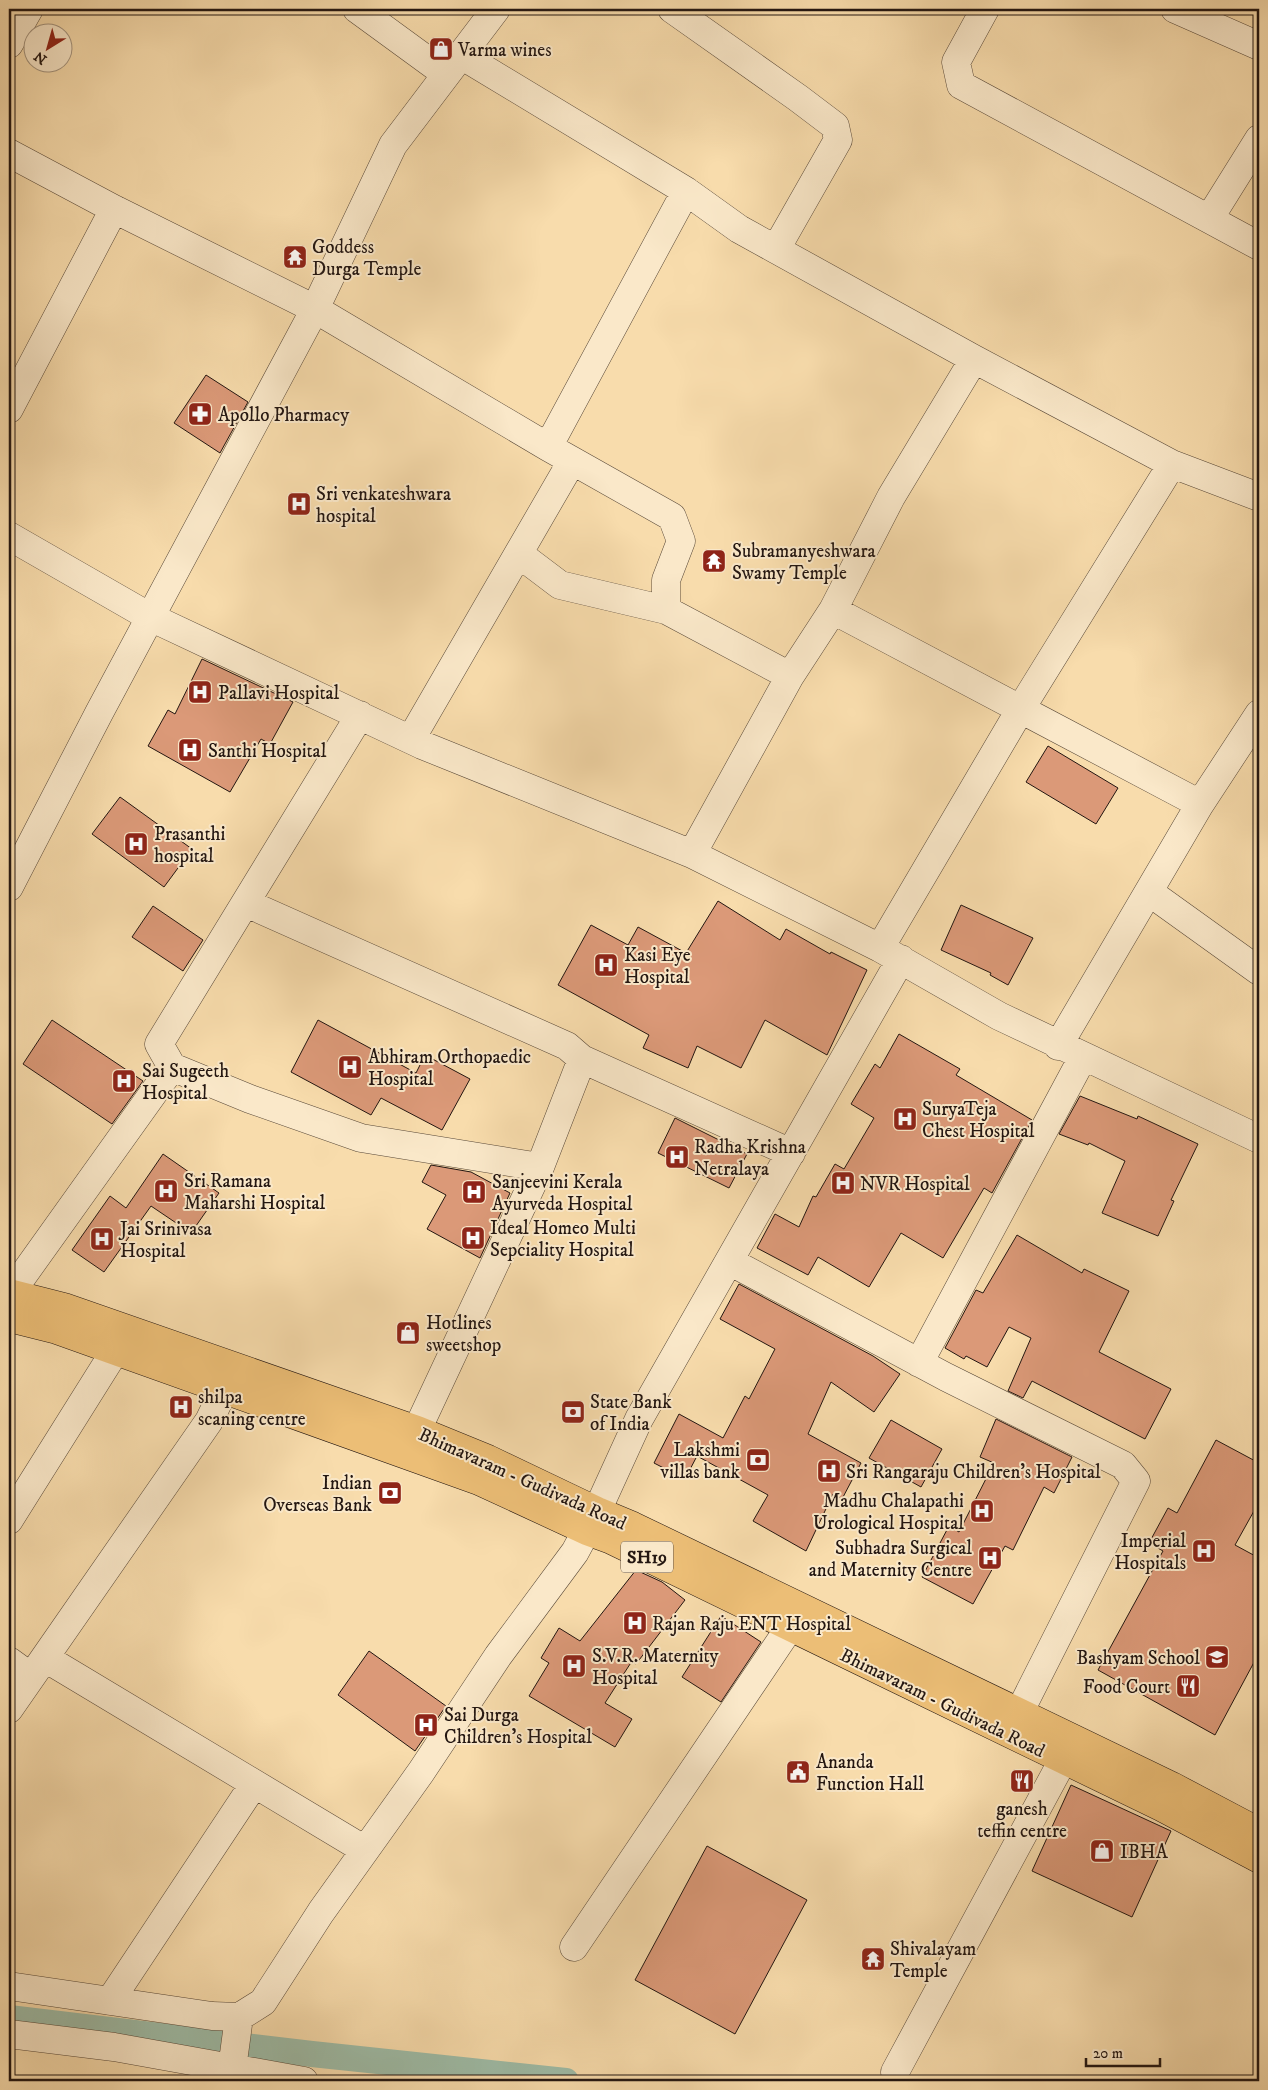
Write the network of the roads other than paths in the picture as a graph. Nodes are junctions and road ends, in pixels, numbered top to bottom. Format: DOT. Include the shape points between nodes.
graph roads {
  1 [pos="29,9"];
  2 [pos="357,9"];
  3 [pos="496,9"];
  4 [pos="672,9"];
  5 [pos="984,9"];
  6 [pos="1175,9"];
  7 [pos="9,44"];
  8 [pos="1259,46"];
  9 [pos="453,64"];
  10 [pos="1259,139"];
  11 [pos="9,153"];
  12 [pos="686,191"];
  13 [pos="114,209"];
  14 [pos="1209,219"];
  15 [pos="1259,246"];
  16 [pos="776,249"];
  17 [pos="314,309"];
  18 [pos="974,359"];
  19 [pos="9,408"];
  20 [pos="548,447"];
  21 [pos="572,461"];
  22 [pos="1172,464"];
  23 [pos="1259,497"];
  24 [pos="9,536"];
  25 [pos="519,554"];
  26 [pos="666,610"];
  27 [pos="833,610"];
  28 [pos="150,618"];
  29 [pos="790,676"];
  30 [pos="1020,710"];
  31 [pos="1259,714"];
  32 [pos="360,715"];
  33 [pos="411,739"];
  34 [pos="1200,804"];
  35 [pos="692,854"];
  36 [pos="9,887"];
  37 [pos="1149,892"];
  38 [pos="246,903"];
  39 [pos="891,953"];
  40 [pos="1259,971"];
  41 [pos="1058,1046"];
  42 [pos="1083,1057"];
  43 [pos="582,1059"];
  44 [pos="172,1067"];
  45 [pos="1259,1139"];
  46 [pos="791,1153"];
  47 [pos="540,1167"];
  48 [pos="729,1261"];
  49 [pos="9,1300"];
  50 [pos="115,1351"];
  51 [pos="919,1363"];
  52 [pos="224,1390"];
  53 [pos="413,1443"];
  54 [pos="9,1520"];
  55 [pos="592,1521"];
  56 [pos="790,1627"];
  57 [pos="9,1661"];
  58 [pos="38,1667"];
  59 [pos="9,1709"];
  60 [pos="1019,1713"];
  61 [pos="1062,1760"];
  62 [pos="254,1784"];
  63 [pos="1259,1832"];
  64 [pos="365,1850"];
  65 [pos="1259,1859"];
  66 [pos="574,1947"];
  67 [pos="9,1986"];
  68 [pos="110,2001"];
  69 [pos="239,2018"];
  70 [pos="9,2034"];
  71 [pos="232,2068"];
  72 [pos="895,2072"];
  73 [pos="304,2081"];
  1 -- 7 [label="street"];
  2 -- 9 [label="street"];
  3 -- 9 [label="street"];
  4 -- 16 [label="street" via="835,126 838,140"];
  5 -- 14 [label="street" via="956,62 961,85"];
  6 -- 8 [label="street"];
  9 -- 12 [label="street"];
  9 -- 17 [label="street" via="393,145"];
  10 -- 14 [label="street"];
  11 -- 13 [label="street"];
  12 -- 16 [label="street" via="739,229"];
  12 -- 20 [label="street"];
  13 -- 17 [label="street"];
  13 -- 19 [label="street"];
  14 -- 15 [label="street"];
  16 -- 18 [label="street"];
  17 -- 20 [label="street"];
  17 -- 28 [label="street"];
  18 -- 22 [label="street"];
  18 -- 27 [label="street" via="891,497"];
  20 -- 21 [label="street"];
  21 -- 25 [label="street"];
  21 -- 26 [label="street" via="672,517 681,541 666,580"];
  22 -- 23 [label="street"];
  22 -- 30 [label="street"];
  24 -- 28 [label="street"];
  25 -- 26 [label="street" via="560,585"];
  25 -- 33 [label="street"];
  26 -- 29 [label="street"];
  27 -- 29 [label="street"];
  27 -- 30 [label="street"];
  28 -- 32 [label="street"];
  28 -- 36 [label="street"];
  29 -- 35 [label="street"];
  30 -- 34 [label="street"];
  30 -- 39 [label="street"];
  31 -- 34 [label="street"];
  32 -- 33 [label="street"];
  32 -- 38 [label="street"];
  33 -- 35 [label="street"];
  34 -- 37 [label="street"];
  35 -- 39 [label="street"];
  37 -- 40 [label="street"];
  37 -- 41 [label="street"];
  38 -- 43 [label="street" via="567,1046"];
  38 -- 44 [label="street" via="159,1044"];
  39 -- 41 [label="street"];
  39 -- 46 [label="street"];
  41 -- 42 [label="street"];
  42 -- 45 [label="street"];
  42 -- 51 [label="street"];
  43 -- 46 [label="street"];
  43 -- 47 [label="street"];
  44 -- 47 [label="street" via="250,1099 361,1138"];
  44 -- 49 [label="street"];
  46 -- 48 [label="street"];
  47 -- 53 [label="street"];
  48 -- 51 [label="street"];
  48 -- 55 [label="street" via="640,1419"];
  49 -- 50 [label="main road, Bhimavaram - Gudivada Road / SH19" via="57,1330"];
  49 -- 53 [label="main road, Bhimavaram - Gudivada Road / SH19" via="64,1307"];
  50 -- 52 [label="main road, Bhimavaram - Gudivada Road / SH19"];
  50 -- 54 [label="street"];
  51 -- 60 [label="street" via="1123,1465 1136,1481"];
  52 -- 53 [label="main road, Bhimavaram - Gudivada Road / SH19"];
  52 -- 58 [label="street" via="210,1421"];
  53 -- 55 [label="main road, Bhimavaram - Gudivada Road / SH19" via="488,1459"];
  55 -- 56 [label="main road, Bhimavaram - Gudivada Road / SH19" via="609,1539"];
  55 -- 60 [label="main road, Bhimavaram - Gudivada Road / SH19" via="633,1526"];
  55 -- 64 [label="street" via="575,1552 498,1656"];
  56 -- 61 [label="main road, Bhimavaram - Gudivada Road / SH19"];
  56 -- 66 [label="street"];
  57 -- 58 [label="street"];
  58 -- 59 [label="street"];
  58 -- 62 [label="street"];
  60 -- 63 [label="main road, Bhimavaram - Gudivada Road / SH19" via="1172,1786"];
  61 -- 65 [label="main road, Bhimavaram - Gudivada Road / SH19"];
  61 -- 72 [label="street"];
  62 -- 64 [label="street"];
  62 -- 68 [label="street"];
  64 -- 69 [label="street" via="263,2002"];
  67 -- 68 [label="street"];
  68 -- 69 [label="street"];
  69 -- 71 [label="street"];
  70 -- 71 [label="street" via="114,2047"];
  71 -- 73 [label="street"];
}
